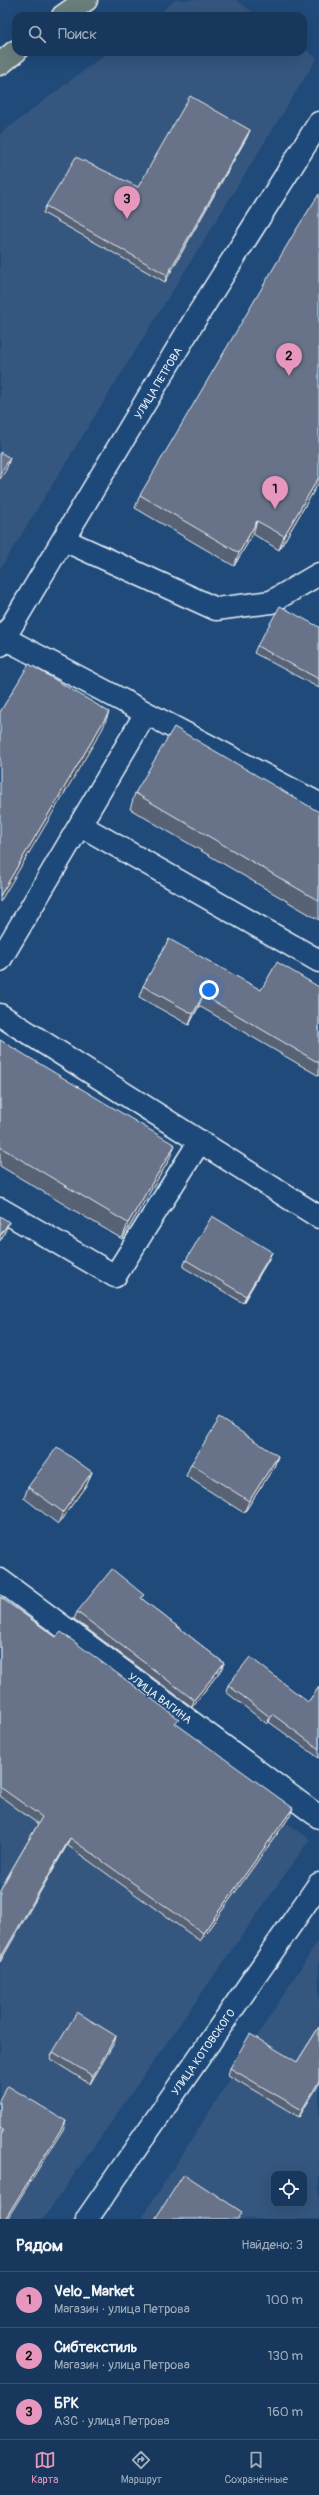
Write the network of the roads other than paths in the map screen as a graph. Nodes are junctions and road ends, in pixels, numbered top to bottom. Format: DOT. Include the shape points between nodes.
graph roads {
  1 [pos="86,0"];
  2 [pos="69,12"];
  3 [pos="12,54"];
  4 [pos="0,64"];
  5 [pos="319,123"];
  6 [pos="64,540"];
  7 [pos="319,574"];
  8 [pos="2,641"];
  9 [pos="146,713"];
  10 [pos="319,804"];
  11 [pos="80,825"];
  12 [pos="0,960"];
  13 [pos="319,961"];
  14 [pos="0,1015"];
  15 [pos="200,1142"];
  16 [pos="0,1209"];
  17 [pos="319,1217"];
  18 [pos="0,1580"];
  19 [pos="319,1817"];
  20 [pos="319,1884"];
  21 [pos="87,2219"];
  1 -- 2 [label="main road"];
  3 -- 4 [label="main road"];
  5 -- 6 [label="street, УЛИЦА ПЕТРОВА" via="197,316"];
  6 -- 7 [label="street" via="216,609 270,602"];
  6 -- 8 [label="street, УЛИЦА ПЕТРОВА"];
  8 -- 9 [label="street"];
  9 -- 10 [label="street"];
  9 -- 11 [label="street"];
  11 -- 12 [label="street"];
  11 -- 13 [label="street"];
  14 -- 15 [label="street"];
  15 -- 16 [label="street" via="115,1276"];
  15 -- 17 [label="street"];
  18 -- 19 [label="street, УЛИЦА ВАГИНА"];
  20 -- 21 [label="street, УЛИЦА КОТОВСКОГО"];
}
